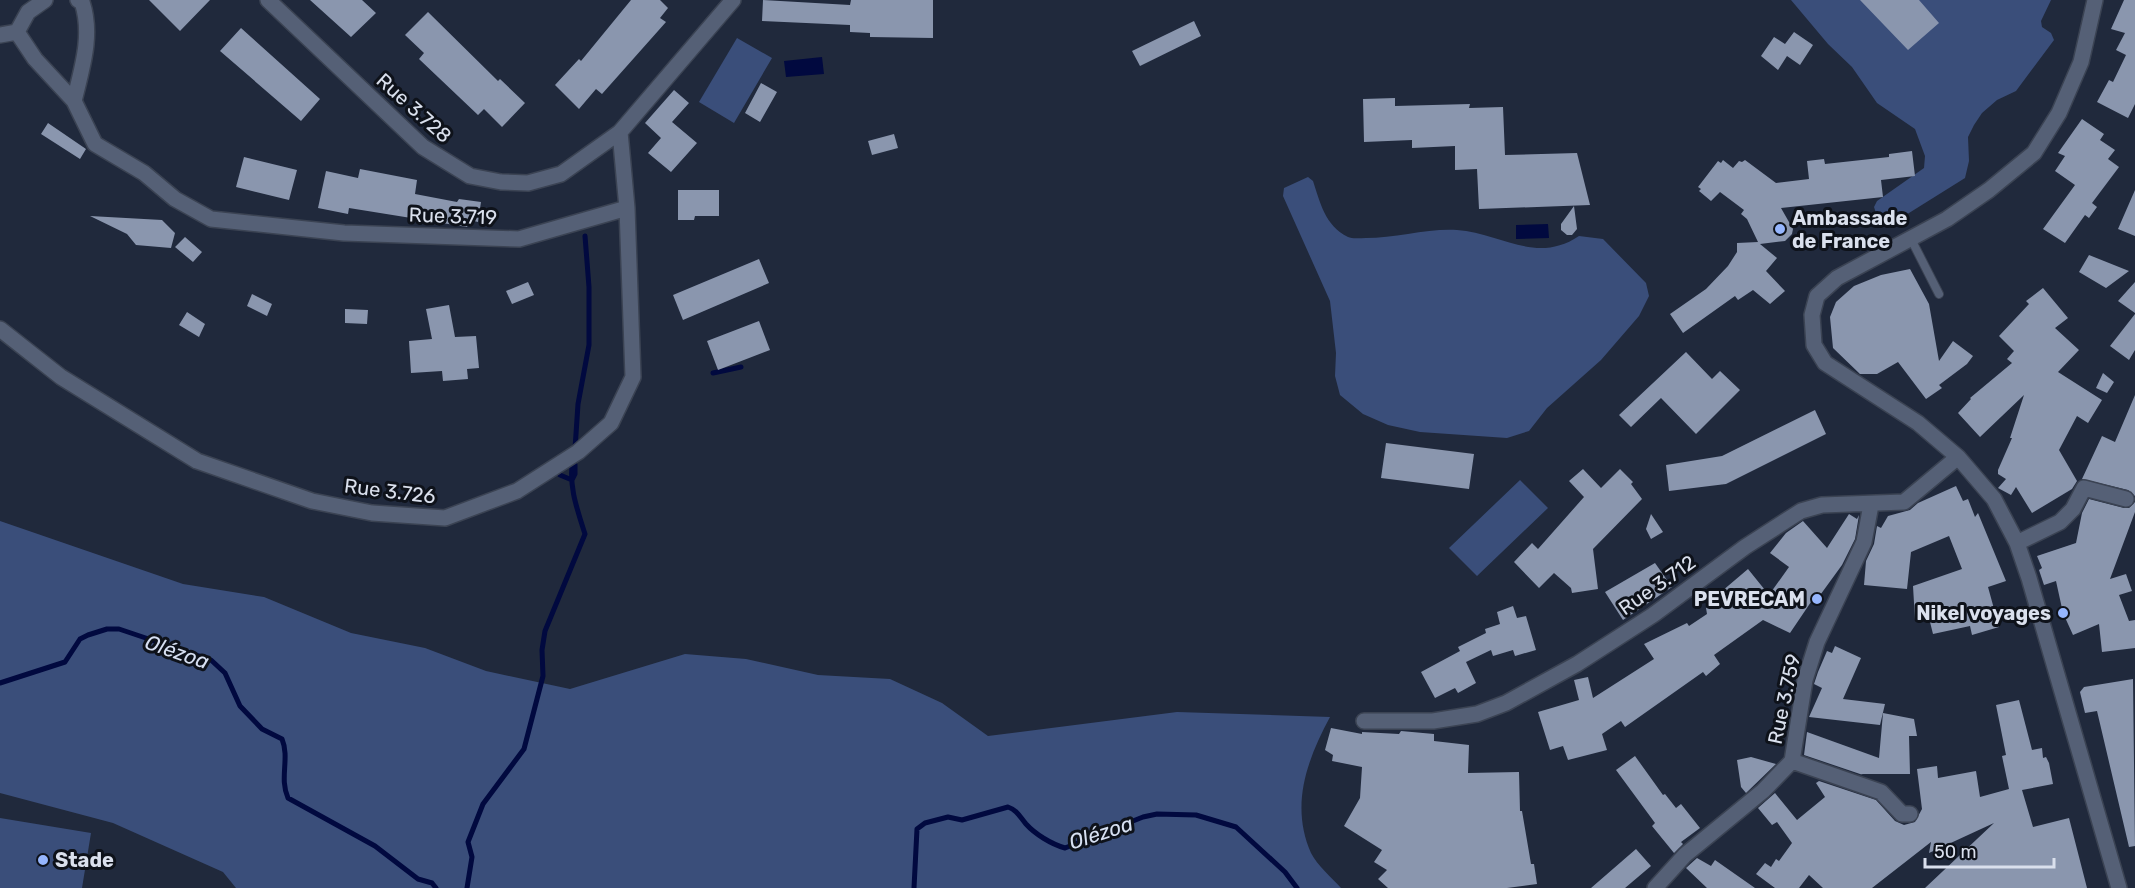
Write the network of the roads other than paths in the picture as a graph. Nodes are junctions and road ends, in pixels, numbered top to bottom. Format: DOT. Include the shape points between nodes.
graph roads {
  1 [pos="45,0"];
  2 [pos="78,0"];
  3 [pos="268,0"];
  4 [pos="734,0"];
  5 [pos="2095,0"];
  6 [pos="17,32"];
  7 [pos="0,35"];
  8 [pos="74,101"];
  9 [pos="620,132"];
  10 [pos="627,208"];
  11 [pos="1911,239"];
  12 [pos="1938,294"];
  13 [pos="0,329"];
  14 [pos="1958,457"];
  15 [pos="2126,499"];
  16 [pos="1871,505"];
  17 [pos="2018,543"];
  18 [pos="1364,721"];
  19 [pos="1792,761"];
  20 [pos="1910,814"];
  21 [pos="1655,888"];
  22 [pos="2119,888"];
  1 -- 6 [label="street" via="28,12"];
  2 -- 8 [label="street" via="88,20"];
  3 -- 9 [label="street, Rue 3.728" via="423,147 470,176 528,183 561,174"];
  4 -- 9 [label="street"];
  5 -- 11 [label="street" via="2080,62 2059,112 2034,153 1989,190"];
  6 -- 7 [label="street"];
  6 -- 8 [label="street, Rue 3.719" via="35,59"];
  8 -- 10 [label="street, Rue 3.719" via="95,144 210,219 344,233 519,239"];
  9 -- 10 [label="street"];
  10 -- 13 [label="street, Rue 3.726" via="633,377 611,423 578,452 517,491 445,518 372,513 312,501 197,461 60,377"];
  11 -- 12 [label="lane"];
  11 -- 14 [label="street" via="1837,278 1817,297 1812,315 1814,345 1825,363 1918,423"];
  14 -- 16 [label="street, Rue 3.712" via="1904,502"];
  14 -- 17 [label="street" via="1994,499"];
  15 -- 17 [label="street" via="2085,488 2060,522"];
  16 -- 18 [label="street, Rue 3.712" via="1834,504 1801,511 1778,523 1653,615 1577,664 1506,703 1477,714 1433,721"];
  16 -- 19 [label="street, Rue 3.759" via="1864,542 1817,642 1805,680"];
  17 -- 22 [label="street"];
  19 -- 20 [label="street" via="1881,792 1902,814"];
  19 -- 21 [label="street, Rue 3.759" via="1685,855"];
}
